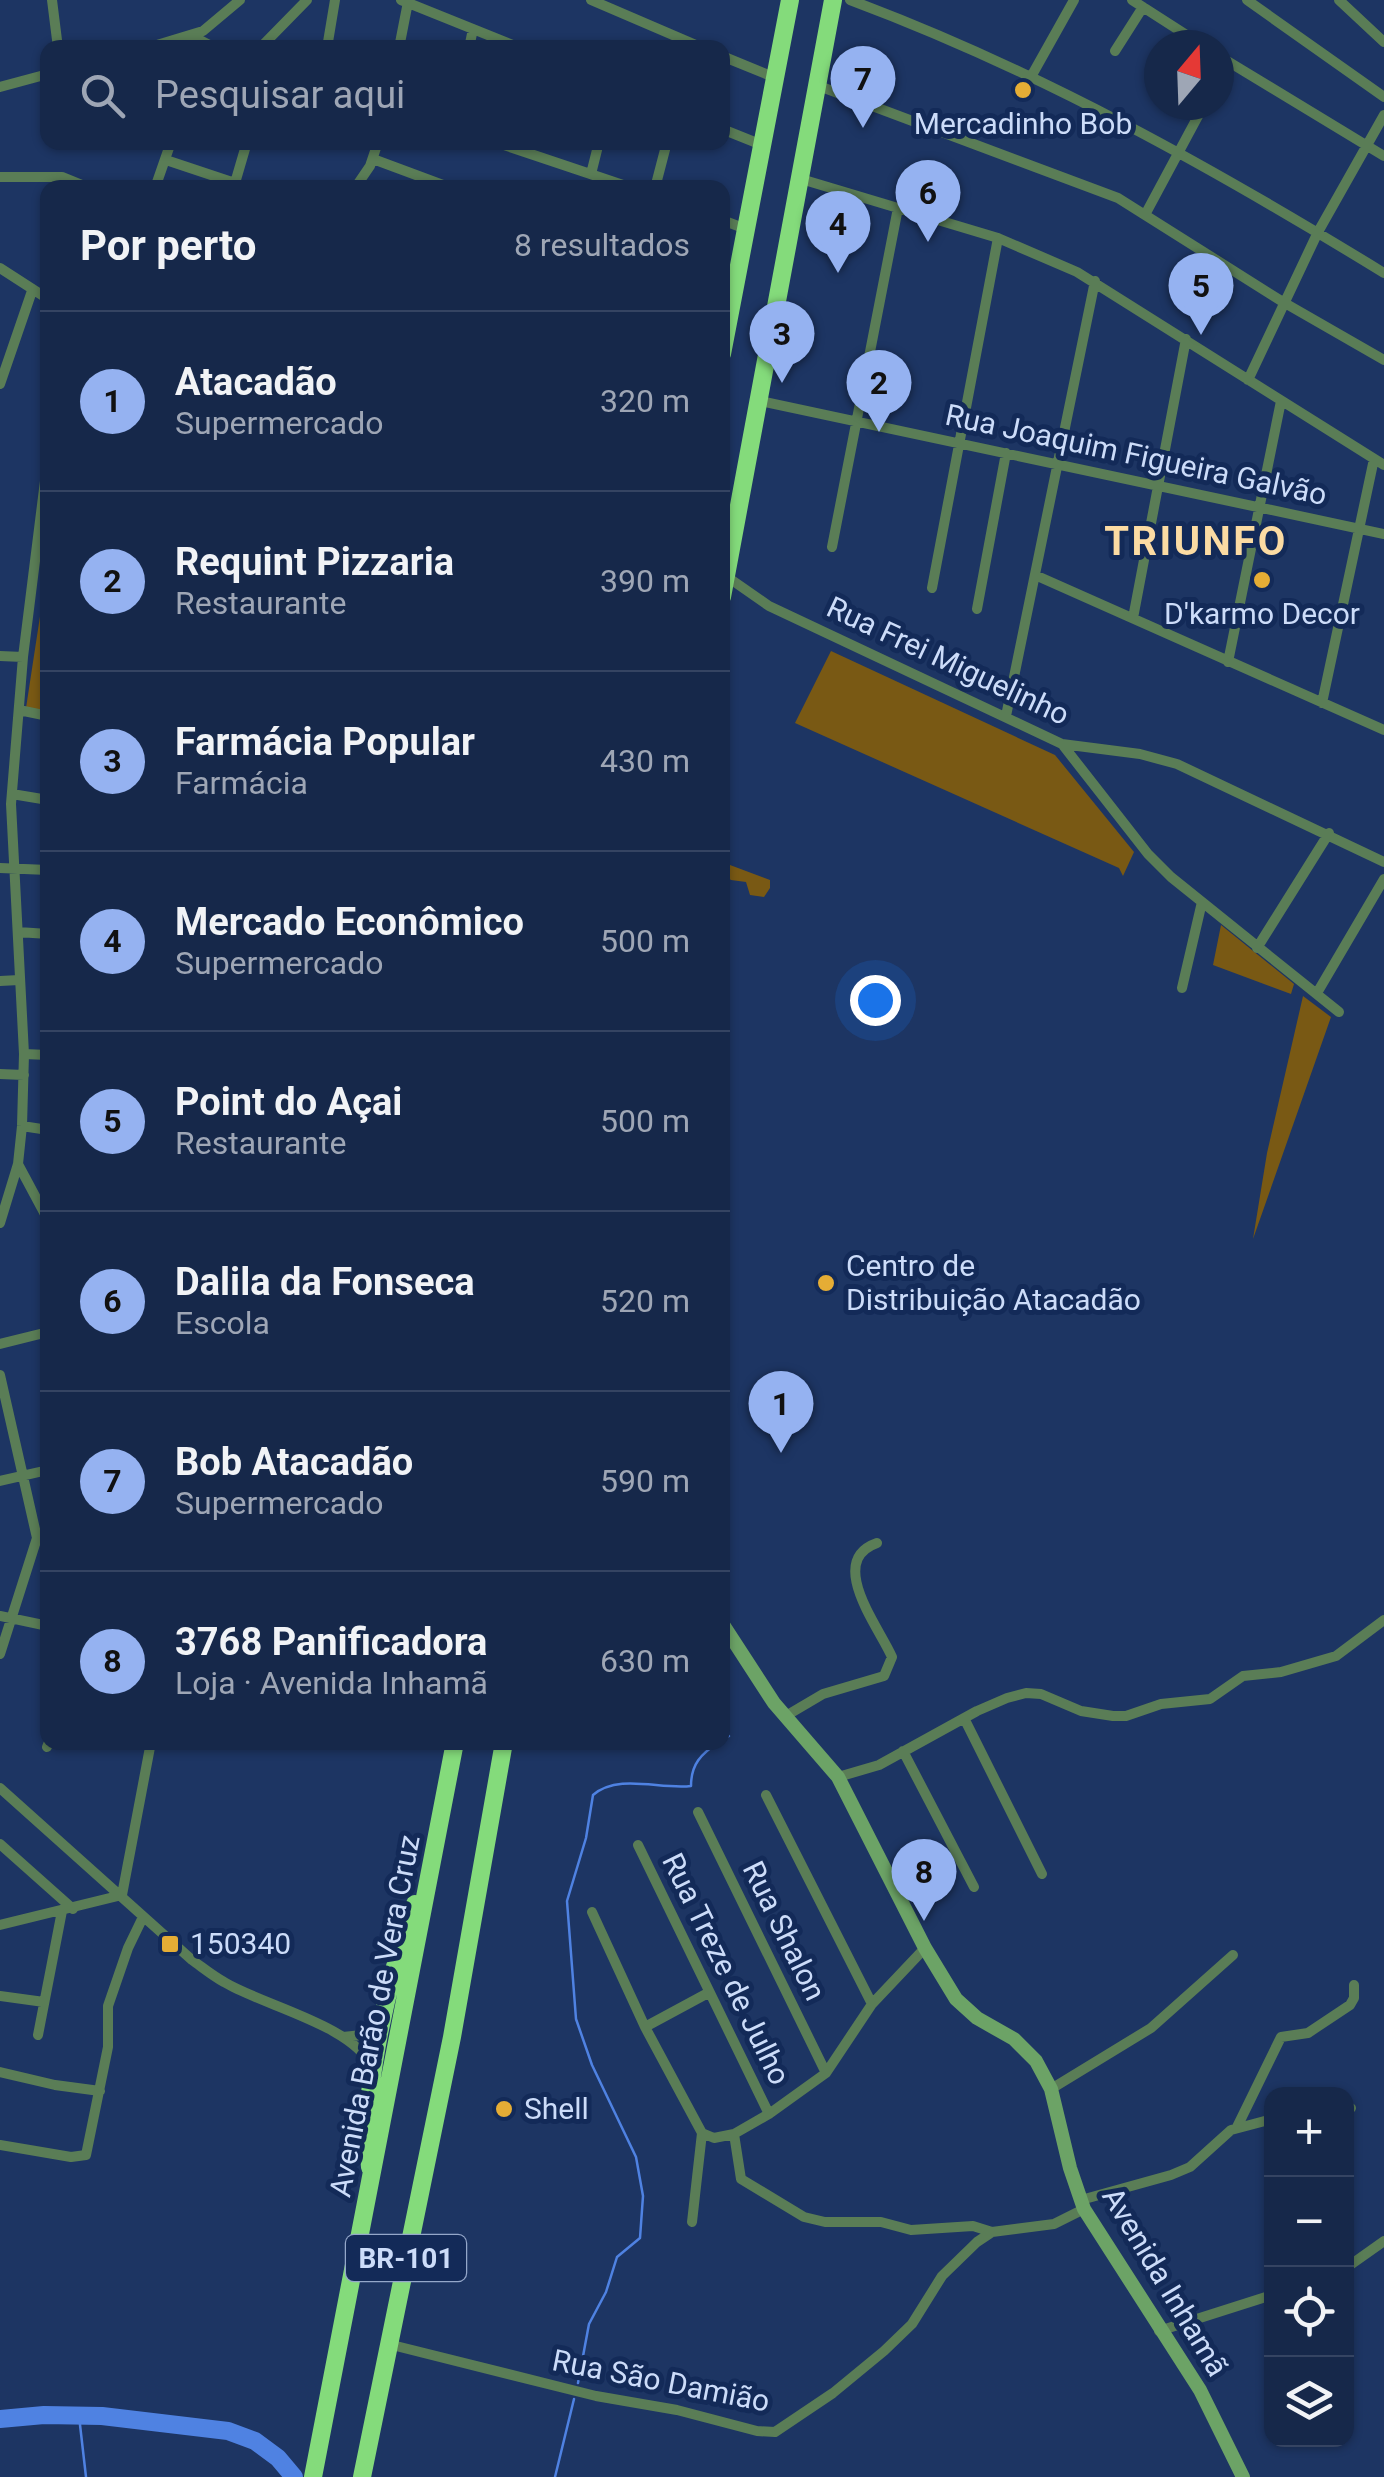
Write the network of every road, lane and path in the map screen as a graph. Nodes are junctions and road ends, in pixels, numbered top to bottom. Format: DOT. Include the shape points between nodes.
graph roads {
  1 [pos="52,0"];
  2 [pos="240,0"];
  3 [pos="307,0"];
  4 [pos="336,0"];
  5 [pos="591,0"];
  6 [pos="790,0"];
  7 [pos="833,0"];
  8 [pos="850,0"];
  9 [pos="1074,0"];
  10 [pos="1247,0"];
  11 [pos="1339,0"];
  12 [pos="404,1"];
  13 [pos="1138,4"];
  14 [pos="473,29"];
  15 [pos="1180,30"];
  16 [pos="57,40"];
  17 [pos="186,40"];
  18 [pos="268,40"];
  19 [pos="328,40"];
  20 [pos="399,40"];
  21 [pos="471,40"];
  22 [pos="500,40"];
  23 [pos="684,40"];
  24 [pos="1384,42"];
  25 [pos="1115,51"];
  26 [pos="730,59"];
  27 [pos="1234,65"];
  28 [pos="1032,75"];
  29 [pos="40,76"];
  30 [pos="776,78"];
  31 [pos="818,86"];
  32 [pos="0,87"];
  33 [pos="1384,97"];
  34 [pos="1384,115"];
  35 [pos="1195,120"];
  36 [pos="730,132"];
  37 [pos="762,145"];
  38 [pos="1365,145"];
  39 [pos="169,150"];
  40 [pos="245,150"];
  41 [pos="375,150"];
  42 [pos="531,150"];
  43 [pos="596,150"];
  44 [pos="666,150"];
  45 [pos="1177,152"];
  46 [pos="1384,156"];
  47 [pos="372,158"];
  48 [pos="166,160"];
  49 [pos="592,174"];
  50 [pos="0,177"];
  51 [pos="801,179"];
  52 [pos="70,180"];
  53 [pos="157,180"];
  54 [pos="229,180"];
  55 [pos="236,180"];
  56 [pos="360,180"];
  57 [pos="430,180"];
  58 [pos="600,180"];
  59 [pos="657,180"];
  60 [pos="898,208"];
  61 [pos="1146,214"];
  62 [pos="730,223"];
  63 [pos="746,228"];
  64 [pos="1318,232"];
  65 [pos="998,238"];
  66 [pos="0,268"];
  67 [pos="1384,273"];
  68 [pos="1094,281"];
  69 [pos="32,291"];
  70 [pos="40,294"];
  71 [pos="1283,302"];
  72 [pos="730,312"];
  73 [pos="1186,339"];
  74 [pos="1384,360"];
  75 [pos="1248,380"];
  76 [pos="0,384"];
  77 [pos="760,401"];
  78 [pos="1281,401"];
  79 [pos="856,422"];
  80 [pos="960,444"];
  81 [pos="1006,453"];
  82 [pos="1379,462"];
  83 [pos="1057,464"];
  84 [pos="1158,485"];
  85 [pos="1258,506"];
  86 [pos="1358,528"];
  87 [pos="1384,534"];
  88 [pos="832,547"];
  89 [pos="40,552"];
  90 [pos="730,555"];
  91 [pos="1035,575"];
  92 [pos="730,579"];
  93 [pos="932,588"];
  94 [pos="977,609"];
  95 [pos="1133,618"];
  96 [pos="0,656"];
  97 [pos="24,656"];
  98 [pos="1228,662"];
  99 [pos="1322,703"];
  100 [pos="20,710"];
  101 [pos="40,714"];
  102 [pos="1006,716"];
  103 [pos="1384,730"];
  104 [pos="1062,744"];
  105 [pos="0,759"];
  106 [pos="15,759"];
  107 [pos="12,794"];
  108 [pos="40,799"];
  109 [pos="1329,833"];
  110 [pos="1382,860"];
  111 [pos="0,868"];
  112 [pos="13,868"];
  113 [pos="40,870"];
  114 [pos="1384,880"];
  115 [pos="1202,902"];
  116 [pos="18,932"];
  117 [pos="40,933"];
  118 [pos="1257,948"];
  119 [pos="19,980"];
  120 [pos="0,981"];
  121 [pos="1182,988"];
  122 [pos="1317,993"];
  123 [pos="1339,1012"];
  124 [pos="24,1054"];
  125 [pos="40,1055"];
  126 [pos="0,1074"];
  127 [pos="24,1075"];
  128 [pos="22,1126"];
  129 [pos="40,1129"];
  130 [pos="18,1164"];
  131 [pos="40,1205"];
  132 [pos="0,1222"];
  133 [pos="40,1334"];
  134 [pos="0,1344"];
  135 [pos="0,1375"];
  136 [pos="40,1472"];
  137 [pos="23,1476"];
  138 [pos="0,1481"];
  139 [pos="876,1543"];
  140 [pos="0,1616"];
  141 [pos="13,1617"];
  142 [pos="1384,1620"];
  143 [pos="40,1624"];
  144 [pos="730,1635"];
  145 [pos="0,1654"];
  146 [pos="784,1717"];
  147 [pos="964,1718"];
  148 [pos="150,1750"];
  149 [pos="453,1750"];
  150 [pos="503,1750"];
  151 [pos="904,1751"];
  152 [pos="838,1778"];
  153 [pos="0,1788"];
  154 [pos="766,1795"];
  155 [pos="698,1812"];
  156 [pos="0,1844"];
  157 [pos="638,1845"];
  158 [pos="432,1862"];
  159 [pos="1042,1874"];
  160 [pos="974,1887"];
  161 [pos="122,1895"];
  162 [pos="68,1910"];
  163 [pos="592,1912"];
  164 [pos="143,1918"];
  165 [pos="0,1925"];
  166 [pos="925,1948"];
  167 [pos="1233,1955"];
  168 [pos="1354,1986"];
  169 [pos="708,1993"];
  170 [pos="0,1996"];
  171 [pos="44,2002"];
  172 [pos="872,2004"];
  173 [pos="645,2027"];
  174 [pos="382,2033"];
  175 [pos="38,2035"];
  176 [pos="342,2037"];
  177 [pos="0,2072"];
  178 [pos="374,2073"];
  179 [pos="826,2073"];
  180 [pos="1051,2089"];
  181 [pos="100,2091"];
  182 [pos="770,2114"];
  183 [pos="1264,2121"];
  184 [pos="1236,2128"];
  185 [pos="702,2133"];
  186 [pos="734,2134"];
  187 [pos="0,2145"];
  188 [pos="372,2183"];
  189 [pos="1082,2204"];
  190 [pos="692,2222"];
  191 [pos="992,2232"];
  192 [pos="1384,2241"];
  193 [pos="1347,2267"];
  194 [pos="1264,2298"];
  195 [pos="1159,2331"];
  196 [pos="388,2344"];
  197 [pos="313,2477"];
  198 [pos="362,2477"];
  199 [pos="1243,2477"];
  1 -- 16 [label="street"];
  2 -- 17 [label="street"];
  3 -- 18 [label="street"];
  4 -- 19 [label="street"];
  5 -- 23 [label="street"];
  6 -- 30 [label="highway"];
  7 -- 31 [label="highway"];
  8 -- 28 [label="street"];
  9 -- 28 [label="street"];
  10 -- 33 [label="street"];
  11 -- 24 [label="street"];
  12 -- 14 [label="street"];
  12 -- 20 [label="street"];
  13 -- 15 [label="street"];
  13 -- 25 [label="street"];
  14 -- 21 [label="street"];
  14 -- 22 [label="street"];
  26 -- 30 [label="street"];
  27 -- 38 [label="street"];
  28 -- 45 [label="street"];
  29 -- 32 [label="street"];
  30 -- 37 [label="highway"];
  31 -- 51 [label="highway"];
  31 -- 61 [label="street" via="1097,189"];
  34 -- 38 [label="street"];
  35 -- 45 [label="street"];
  36 -- 37 [label="street"];
  37 -- 63 [label="highway"];
  38 -- 46 [label="street"];
  38 -- 64 [label="street"];
  39 -- 48 [label="street"];
  40 -- 55 [label="street"];
  41 -- 47 [label="street"];
  42 -- 49 [label="street"];
  43 -- 49 [label="street"];
  44 -- 59 [label="street"];
  45 -- 61 [label="street"];
  45 -- 64 [label="street"];
  47 -- 56 [label="street"];
  47 -- 57 [label="street"];
  48 -- 53 [label="street"];
  48 -- 54 [label="street"];
  49 -- 58 [label="street"];
  50 -- 52 [label="street"];
  51 -- 60 [label="street"];
  51 -- 77 [label="highway"];
  60 -- 65 [label="street"];
  60 -- 79 [label="street"];
  61 -- 71 [label="street"];
  62 -- 63 [label="street"];
  63 -- 72 [label="highway"];
  64 -- 67 [label="street"];
  64 -- 71 [label="street"];
  65 -- 68 [label="street"];
  65 -- 80 [label="street"];
  66 -- 69 [label="street"];
  68 -- 73 [label="street"];
  68 -- 83 [label="street"];
  69 -- 70 [label="street"];
  69 -- 76 [label="street"];
  71 -- 74 [label="street"];
  71 -- 75 [label="street"];
  73 -- 75 [label="street"];
  73 -- 84 [label="street"];
  75 -- 78 [label="street"];
  77 -- 79 [label="street, Rua Joaquim Figueira Galvão"];
  77 -- 90 [label="highway"];
  78 -- 82 [label="street"];
  78 -- 85 [label="street"];
  79 -- 80 [label="street, Rua Joaquim Figueira Galvão"];
  79 -- 88 [label="street"];
  80 -- 81 [label="street, Rua Joaquim Figueira Galvão"];
  80 -- 93 [label="street"];
  81 -- 83 [label="street, Rua Joaquim Figueira Galvão"];
  81 -- 94 [label="street"];
  82 -- 86 [label="street"];
  83 -- 84 [label="street, Rua Joaquim Figueira Galvão"];
  83 -- 91 [label="street"];
  84 -- 85 [label="street, Rua Joaquim Figueira Galvão"];
  84 -- 95 [label="street"];
  85 -- 86 [label="street, Rua Joaquim Figueira Galvão"];
  85 -- 98 [label="street"];
  86 -- 87 [label="street, Rua Joaquim Figueira Galvão"];
  86 -- 99 [label="street"];
  89 -- 97 [label="street"];
  91 -- 95 [label="street"];
  91 -- 102 [label="street"];
  92 -- 102 [label="street, Rua Frei Miguelinho" via="769,606"];
  95 -- 98 [label="street"];
  96 -- 97 [label="street"];
  97 -- 100 [label="street"];
  98 -- 99 [label="street"];
  99 -- 103 [label="street"];
  100 -- 101 [label="street"];
  100 -- 106 [label="street"];
  102 -- 104 [label="street, Rua Frei Miguelinho"];
  104 -- 109 [label="street, Rua Frei Miguelinho" via="1178,764"];
  104 -- 115 [label="street" via="1148,854"];
  105 -- 106 [label="street"];
  106 -- 107 [label="street"];
  107 -- 108 [label="street"];
  107 -- 112 [label="street"];
  109 -- 110 [label="street, Rua Frei Miguelinho"];
  109 -- 118 [label="street"];
  111 -- 112 [label="street"];
  112 -- 113 [label="street"];
  112 -- 116 [label="street"];
  114 -- 122 [label="street"];
  115 -- 118 [label="street"];
  115 -- 121 [label="street"];
  116 -- 117 [label="street"];
  116 -- 119 [label="street"];
  118 -- 122 [label="street"];
  119 -- 120 [label="street"];
  119 -- 124 [label="street"];
  122 -- 123 [label="street"];
  124 -- 125 [label="street"];
  124 -- 127 [label="street"];
  126 -- 127 [label="street"];
  127 -- 128 [label="street"];
  128 -- 129 [label="street"];
  128 -- 130 [label="street"];
  130 -- 131 [label="street"];
  130 -- 132 [label="street"];
  133 -- 134 [label="street"];
  135 -- 137 [label="street"];
  136 -- 137 [label="street"];
  137 -- 138 [label="street"];
  137 -- 141 [label="street" via="38,1538"];
  139 -- 146 [label="street" via="861,1552 854,1568 892,1657 888,1672 823,1694"];
  140 -- 141 [label="street"];
  141 -- 143 [label="street"];
  141 -- 145 [label="street"];
  142 -- 147 [label="street" via="1336,1656 1243,1676 1210,1699 1126,1716 1098,1715 1026,1693"];
  144 -- 146 [label="street, Avenida Inhamã"];
  146 -- 152 [label="street, Avenida Inhamã"];
  147 -- 151 [label="street"];
  147 -- 159 [label="street"];
  148 -- 161 [label="street"];
  149 -- 158 [label="highway, Avenida Barão de Vera Cruz / BR-101"];
  150 -- 196 [label="highway, BR-101"];
  151 -- 152 [label="street"];
  151 -- 160 [label="street"];
  152 -- 166 [label="street, Avenida Inhamã"];
  153 -- 161 [label="street"];
  154 -- 172 [label="street"];
  155 -- 179 [label="street, Rua Shalon"];
  156 -- 162 [label="street"];
  157 -- 169 [label="street, Rua Treze de Julho"];
  158 -- 174 [label="highway" via="405,1931"];
  158 -- 188 [label="highway, Avenida Barão de Vera Cruz / BR-101"];
  161 -- 162 [label="street"];
  161 -- 164 [label="street"];
  162 -- 165 [label="street"];
  162 -- 171 [label="street"];
  163 -- 173 [label="street"];
  164 -- 176 [label="street" via="224,1982"];
  164 -- 181 [label="street" via="108,2006"];
  166 -- 172 [label="street"];
  166 -- 180 [label="street, Avenida Inhamã" via="956,1998 1027,2050"];
  167 -- 180 [label="street" via="1152,2028"];
  168 -- 184 [label="street" via="1354,1998 1341,2012 1308,2033 1281,2038"];
  169 -- 173 [label="street"];
  169 -- 182 [label="street, Rua Treze de Julho"];
  170 -- 171 [label="street"];
  171 -- 175 [label="street"];
  172 -- 179 [label="street"];
  173 -- 185 [label="street"];
  174 -- 176 [label="street"];
  174 -- 178 [label="highway"];
  176 -- 178 [label="street"];
  177 -- 181 [label="street"];
  178 -- 188 [label="highway" via="366,2136"];
  179 -- 182 [label="street"];
  180 -- 189 [label="street, Avenida Inhamã"];
  181 -- 187 [label="street" via="84,2157"];
  182 -- 186 [label="street"];
  183 -- 184 [label="street"];
  184 -- 189 [label="street" via="1190,2167"];
  185 -- 186 [label="street"];
  185 -- 190 [label="street"];
  186 -- 191 [label="street" via="741,2179 804,2217"];
  188 -- 197 [label="highway, Avenida Barão de Vera Cruz / BR-101"];
  189 -- 191 [label="street" via="1054,2224"];
  189 -- 195 [label="street, Avenida Inhamã"];
  191 -- 196 [label="street, Rua São Damião" via="949,2268 912,2324 884,2351 774,2432"];
  192 -- 193 [label="street"];
  194 -- 195 [label="street"];
  195 -- 199 [label="street, Avenida Inhamã" via="1200,2390"];
  196 -- 198 [label="highway, BR-101"];
}
